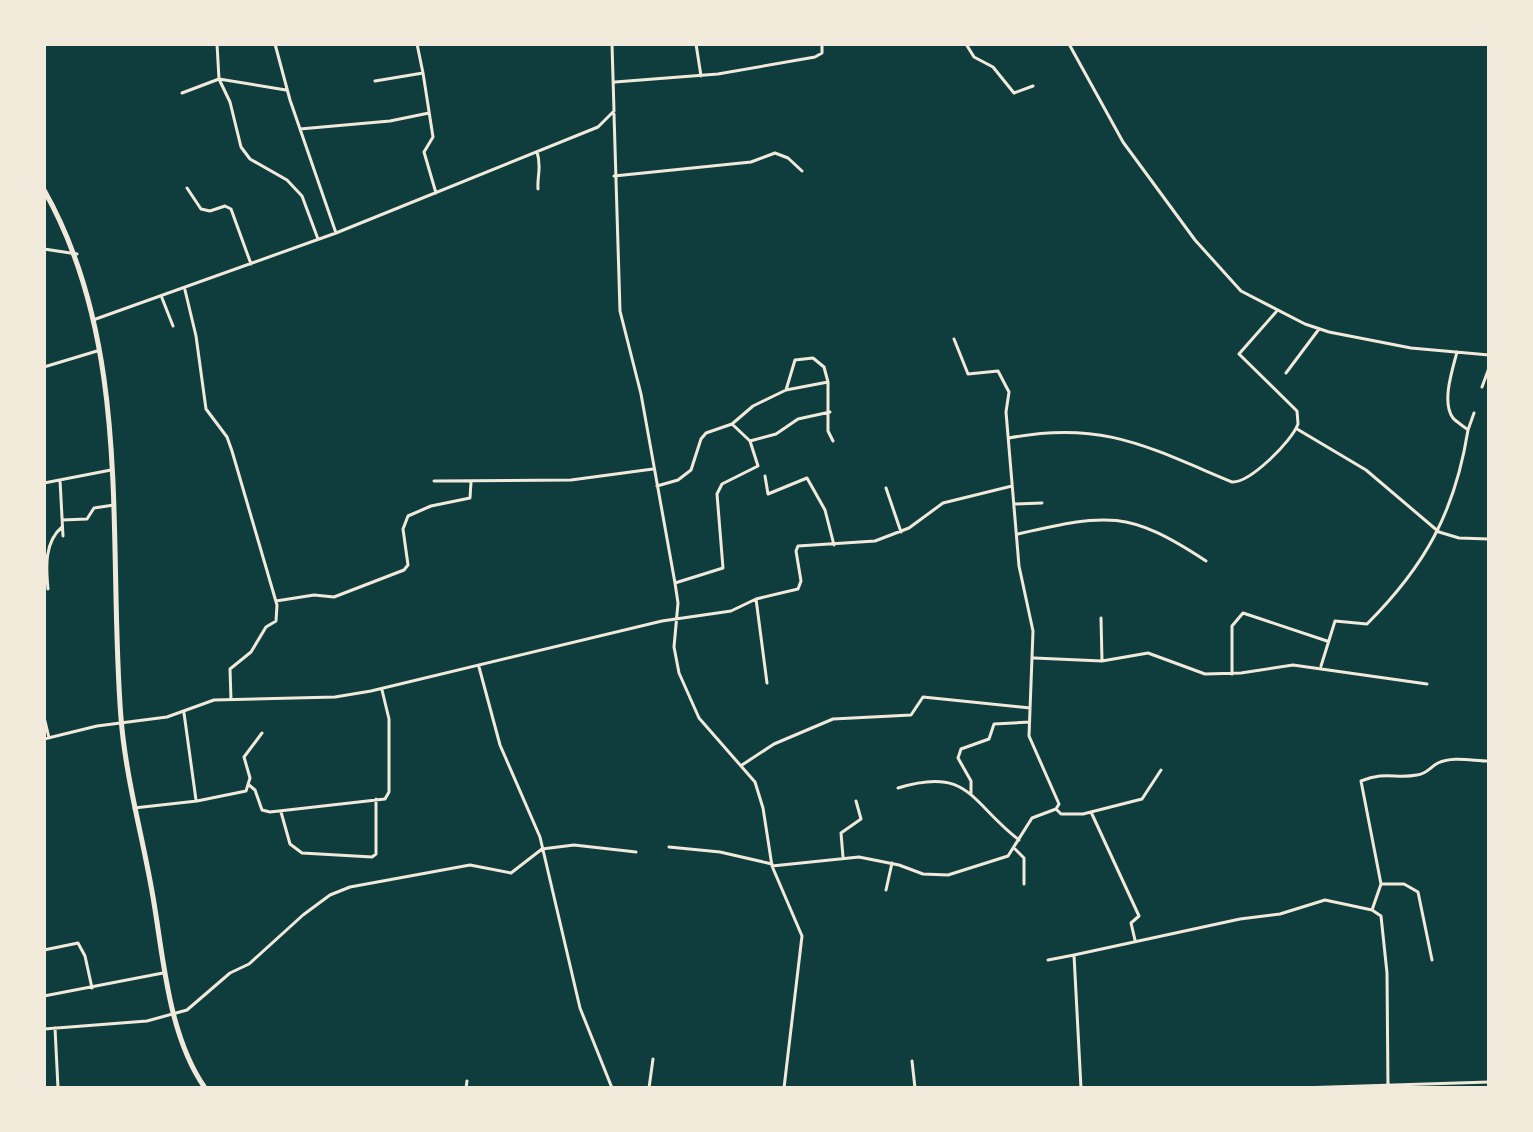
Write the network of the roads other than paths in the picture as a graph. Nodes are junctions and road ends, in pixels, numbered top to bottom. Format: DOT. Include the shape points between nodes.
graph roads {
  1 [pos="217,44"];
  2 [pos="275,44"];
  3 [pos="417,44"];
  4 [pos="612,44"];
  5 [pos="696,44"];
  6 [pos="822,44"];
  7 [pos="966,44"];
  8 [pos="1069,44"];
  9 [pos="423,73"];
  10 [pos="701,76"];
  11 [pos="219,79"];
  12 [pos="375,81"];
  13 [pos="614,82"];
  14 [pos="1033,86"];
  15 [pos="288,91"];
  16 [pos="182,93"];
  17 [pos="429,113"];
  18 [pos="614,114"];
  19 [pos="300,129"];
  20 [pos="537,152"];
  21 [pos="802,171"];
  22 [pos="614,176"];
  23 [pos="187,188"];
  24 [pos="538,189"];
  25 [pos="44,190"];
  26 [pos="436,193"];
  27 [pos="336,233"];
  28 [pos="318,239"];
  29 [pos="44,249"];
  30 [pos="77,254"];
  31 [pos="251,264"];
  32 [pos="185,290"];
  33 [pos="162,298"];
  34 [pos="1278,311"];
  35 [pos="93,320"];
  36 [pos="173,326"];
  37 [pos="1319,329"];
  38 [pos="954,339"];
  39 [pos="100,350"];
  40 [pos="1457,352"];
  41 [pos="1489,355"];
  42 [pos="44,367"];
  43 [pos="1489,368"];
  44 [pos="1286,373"];
  45 [pos="828,382"];
  46 [pos="1482,387"];
  47 [pos="786,390"];
  48 [pos="830,412"];
  49 [pos="1474,413"];
  50 [pos="732,424"];
  51 [pos="1297,429"];
  52 [pos="1468,430"];
  53 [pos="1009,438"];
  54 [pos="750,441"];
  55 [pos="833,441"];
  56 [pos="653,469"];
  57 [pos="111,470"];
  58 [pos="765,476"];
  59 [pos="60,480"];
  60 [pos="434,481"];
  61 [pos="471,482"];
  62 [pos="44,483"];
  63 [pos="657,486"];
  64 [pos="1012,486"];
  65 [pos="886,488"];
  66 [pos="1042,503"];
  67 [pos="1014,504"];
  68 [pos="114,505"];
  69 [pos="62,520"];
  70 [pos="62,527"];
  71 [pos="901,532"];
  72 [pos="1439,532"];
  73 [pos="1017,535"];
  74 [pos="63,536"];
  75 [pos="1489,539"];
  76 [pos="834,545"];
  77 [pos="1206,561"];
  78 [pos="675,583"];
  79 [pos="48,589"];
  80 [pos="756,599"];
  81 [pos="276,601"];
  82 [pos="677,618"];
  83 [pos="1101,618"];
  84 [pos="1327,641"];
  85 [pos="1034,658"];
  86 [pos="1102,661"];
  87 [pos="1321,666"];
  88 [pos="479,667"];
  89 [pos="1232,674"];
  90 [pos="767,683"];
  91 [pos="1427,684"];
  92 [pos="381,689"];
  93 [pos="231,700"];
  94 [pos="1030,708"];
  95 [pos="184,713"];
  96 [pos="44,717"];
  97 [pos="121,722"];
  98 [pos="1029,722"];
  99 [pos="262,733"];
  100 [pos="46,738"];
  101 [pos="1489,759"];
  102 [pos="742,765"];
  103 [pos="1161,770"];
  104 [pos="249,785"];
  105 [pos="898,788"];
  106 [pos="971,793"];
  107 [pos="376,799"];
  108 [pos="197,801"];
  109 [pos="856,801"];
  110 [pos="134,808"];
  111 [pos="1056,809"];
  112 [pos="281,812"];
  113 [pos="1091,812"];
  114 [pos="1019,840"];
  115 [pos="669,847"];
  116 [pos="542,849"];
  117 [pos="1015,849"];
  118 [pos="636,852"];
  119 [pos="843,857"];
  120 [pos="892,863"];
  121 [pos="772,865"];
  122 [pos="1024,884"];
  123 [pos="1381,884"];
  124 [pos="886,890"];
  125 [pos="1372,910"];
  126 [pos="1136,940"];
  127 [pos="44,950"];
  128 [pos="1074,955"];
  129 [pos="1048,960"];
  130 [pos="1432,960"];
  131 [pos="167,972"];
  132 [pos="92,988"];
  133 [pos="44,996"];
  134 [pos="175,1015"];
  135 [pos="55,1028"];
  136 [pos="44,1029"];
  137 [pos="653,1059"];
  138 [pos="912,1061"];
  139 [pos="467,1081"];
  140 [pos="1489,1082"];
  141 [pos="1388,1086"];
  142 [pos="58,1088"];
  143 [pos="205,1088"];
  144 [pos="466,1088"];
  145 [pos="612,1088"];
  146 [pos="649,1088"];
  147 [pos="784,1088"];
  148 [pos="915,1088"];
  149 [pos="1081,1088"];
  150 [pos="1299,1088"];
  1 -- 11 [label="street"];
  2 -- 15 [label="street"];
  3 -- 9 [label="street"];
  4 -- 13 [label="street"];
  5 -- 10 [label="street"];
  6 -- 10 [label="street" via="818,56"];
  7 -- 14 [label="street" via="1014,93"];
  8 -- 34 [label="street" via="1123,142 1195,240 1241,291"];
  9 -- 12 [label="street"];
  9 -- 17 [label="street"];
  10 -- 13 [label="street"];
  11 -- 15 [label="street"];
  11 -- 16 [label="street"];
  11 -- 28 [label="street" via="244,152 302,196"];
  13 -- 18 [label="street"];
  15 -- 19 [label="street"];
  17 -- 19 [label="street"];
  17 -- 26 [label="street" via="433,137 424,152"];
  18 -- 20 [label="street" via="598,127"];
  18 -- 22 [label="street"];
  19 -- 27 [label="street"];
  20 -- 24 [label="street" via="542,168"];
  20 -- 26 [label="street"];
  21 -- 22 [label="street" via="775,153 751,162"];
  22 -- 56 [label="street" via="620,311"];
  23 -- 31 [label="street" via="201,209 225,206 234,213"];
  25 -- 30 [label="highway"];
  26 -- 27 [label="street"];
  27 -- 28 [label="street"];
  28 -- 31 [label="street"];
  29 -- 30 [label="street"];
  30 -- 35 [label="highway"];
  31 -- 32 [label="street"];
  32 -- 33 [label="street"];
  32 -- 81 [label="street" via="205,406 232,451"];
  33 -- 35 [label="street"];
  33 -- 36 [label="street"];
  34 -- 37 [label="street"];
  34 -- 51 [label="street" via="1239,354 1297,411"];
  35 -- 39 [label="highway"];
  37 -- 40 [label="street"];
  37 -- 44 [label="street"];
  38 -- 53 [label="street" via="968,374 1001,373 1009,392"];
  39 -- 42 [label="street"];
  39 -- 57 [label="highway"];
  40 -- 41 [label="street"];
  40 -- 52 [label="street" via="1449,409"];
  43 -- 46 [label="street"];
  45 -- 47 [label="street"];
  45 -- 47 [label="street" via="821,364 800,357 792,365"];
  45 -- 48 [label="street"];
  47 -- 50 [label="street" via="753,406"];
  48 -- 54 [label="street" via="794,420 776,434"];
  48 -- 55 [label="street"];
  49 -- 52 [label="street"];
  50 -- 54 [label="street"];
  50 -- 63 [label="street" via="701,439 691,470"];
  51 -- 53 [label="street" via="1269,460 1234,482 1143,444 1086,431"];
  51 -- 72 [label="street" via="1366,470"];
  52 -- 72 [label="street"];
  53 -- 64 [label="street"];
  54 -- 78 [label="street" via="758,466 722,484 717,494 723,568"];
  56 -- 61 [label="street" via="571,480"];
  56 -- 63 [label="street"];
  57 -- 59 [label="street"];
  57 -- 68 [label="highway"];
  58 -- 76 [label="street" via="768,494 807,478 823,505"];
  59 -- 62 [label="street"];
  59 -- 69 [label="street"];
  60 -- 61 [label="street"];
  61 -- 81 [label="street" via="470,498 408,516 403,529 408,565 404,570 334,597"];
  63 -- 78 [label="street"];
  64 -- 67 [label="street"];
  64 -- 71 [label="street" via="943,503"];
  65 -- 71 [label="street"];
  66 -- 67 [label="street"];
  67 -- 73 [label="street"];
  68 -- 69 [label="street" via="94,508 87,519"];
  68 -- 97 [label="highway"];
  69 -- 70 [label="street"];
  70 -- 74 [label="street"];
  70 -- 79 [label="street" via="45,560"];
  71 -- 76 [label="street"];
  72 -- 75 [label="street"];
  72 -- 84 [label="street" via="1418,566 1369,622 1361,626 1337,619"];
  73 -- 77 [label="street" via="1108,519 1161,532"];
  73 -- 85 [label="street"];
  76 -- 80 [label="street" via="798,546 800,587"];
  78 -- 82 [label="street"];
  80 -- 82 [label="street" via="731,611"];
  80 -- 90 [label="street"];
  81 -- 93 [label="street" via="276,621 230,669"];
  82 -- 88 [label="street"];
  82 -- 102 [label="street" via="674,647 686,693 716,741"];
  83 -- 86 [label="street"];
  84 -- 87 [label="street"];
  84 -- 89 [label="street" via="1243,613 1232,626"];
  85 -- 86 [label="street"];
  85 -- 94 [label="street"];
  86 -- 89 [label="street" via="1148,653 1205,674"];
  87 -- 89 [label="street"];
  87 -- 91 [label="street"];
  88 -- 92 [label="street"];
  88 -- 116 [label="street" via="500,745"];
  92 -- 93 [label="street" via="335,697"];
  92 -- 107 [label="street" via="389,719 389,792 385,799"];
  93 -- 95 [label="street" via="208,702"];
  94 -- 98 [label="street"];
  94 -- 102 [label="street" via="923,697 911,715 833,719 774,744"];
  95 -- 97 [label="street"];
  95 -- 108 [label="street"];
  96 -- 100 [label="street"];
  97 -- 100 [label="street"];
  97 -- 110 [label="highway"];
  98 -- 106 [label="street" via="994,724 989,739 961,749 958,758 971,781"];
  98 -- 111 [label="street" via="1031,745 1059,798"];
  99 -- 104 [label="street" via="244,757"];
  101 -- 123 [label="street" via="1449,760 1421,775 1395,772 1361,781"];
  102 -- 121 [label="street" via="760,795"];
  103 -- 113 [label="street" via="1145,797"];
  104 -- 108 [label="street" via="245,792"];
  104 -- 112 [label="street" via="262,811"];
  105 -- 106 [label="street" via="928,779"];
  106 -- 114 [label="street" via="1001,829"];
  107 -- 112 [label="street"];
  107 -- 112 [label="street" via="372,857 302,853 290,844"];
  108 -- 110 [label="street"];
  109 -- 119 [label="street" via="861,819 841,833"];
  110 -- 131 [label="highway"];
  111 -- 113 [label="street" via="1061,814"];
  111 -- 114 [label="street" via="1032,818"];
  113 -- 126 [label="street" via="1139,916 1131,923"];
  114 -- 117 [label="street"];
  115 -- 121 [label="street"];
  116 -- 118 [label="street" via="574,845"];
  116 -- 134 [label="street" via="511,873 460,866 339,891 303,915 249,964 223,978 199,1004"];
  116 -- 145 [label="street" via="580,1008"];
  117 -- 120 [label="street" via="1003,859 948,875 923,874"];
  117 -- 122 [label="street" via="1024,858"];
  119 -- 120 [label="street"];
  119 -- 121 [label="street"];
  120 -- 124 [label="street"];
  121 -- 147 [label="street" via="802,936"];
  123 -- 125 [label="street"];
  123 -- 130 [label="street" via="1404,884 1418,892"];
  125 -- 126 [label="street" via="1325,900 1280,914"];
  125 -- 141 [label="street" via="1382,923"];
  126 -- 128 [label="street"];
  127 -- 132 [label="street" via="78,943"];
  128 -- 129 [label="street"];
  128 -- 149 [label="street"];
  131 -- 132 [label="street"];
  131 -- 134 [label="highway"];
  132 -- 133 [label="street"];
  134 -- 135 [label="street"];
  134 -- 143 [label="highway" via="190,1063"];
  135 -- 136 [label="street"];
  135 -- 142 [label="street"];
  137 -- 146 [label="street"];
  138 -- 148 [label="street"];
  139 -- 144 [label="street"];
  140 -- 141 [label="street"];
  141 -- 150 [label="street"];
}
